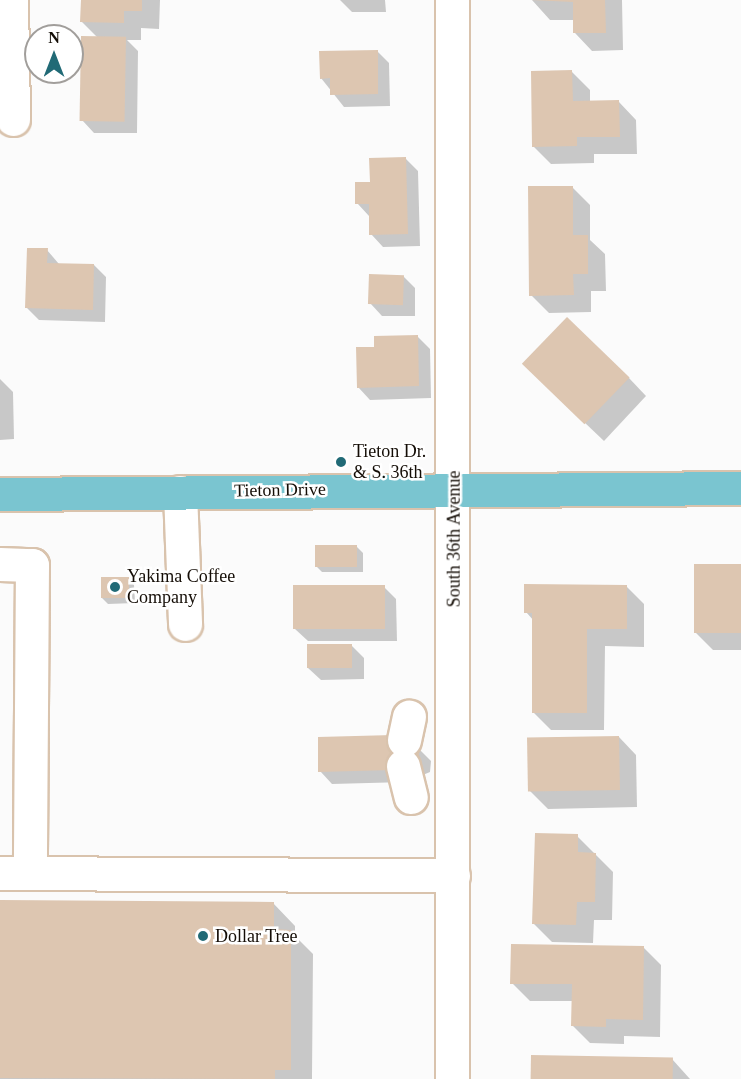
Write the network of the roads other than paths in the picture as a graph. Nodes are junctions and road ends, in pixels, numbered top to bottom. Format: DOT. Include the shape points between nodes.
graph roads {
  1 [pos="11,0"];
  2 [pos="452,0"];
  3 [pos="13,118"];
  4 [pos="455,488"];
  5 [pos="741,488"];
  6 [pos="180,492"];
  7 [pos="0,494"];
  8 [pos="0,564"];
  9 [pos="185,624"];
  10 [pos="15,873"];
  11 [pos="453,875"];
  12 [pos="452,1079"];
  1 -- 3 [label="street"];
  2 -- 4 [label="street, South 36th Avenue"];
  4 -- 5 [label="main road, Tieton Drive"];
  4 -- 6 [label="main road, Tieton Drive"];
  4 -- 11 [label="street, South 36th Avenue"];
  6 -- 7 [label="main road, Tieton Drive"];
  6 -- 9 [label="street"];
  8 -- 10 [label="street" via="32,565"];
  10 -- 11 [label="street"];
  11 -- 12 [label="street, South 36th Avenue"];
}
